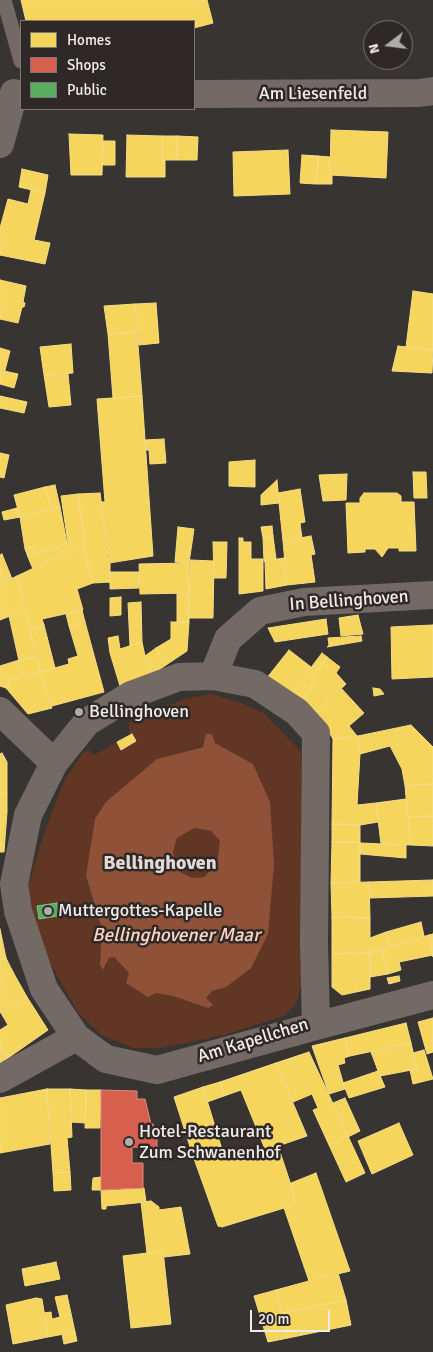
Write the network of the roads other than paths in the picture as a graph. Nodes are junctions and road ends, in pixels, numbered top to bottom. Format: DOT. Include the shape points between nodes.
graph roads {
  1 [pos="4,0"];
  2 [pos="20,57"];
  3 [pos="433,91"];
  4 [pos="12,92"];
  5 [pos="195,94"];
  6 [pos="0,144"];
  7 [pos="433,595"];
  8 [pos="213,676"];
  9 [pos="0,711"];
  10 [pos="54,763"];
  11 [pos="7,886"];
  12 [pos="433,995"];
  13 [pos="316,1026"];
  14 [pos="76,1037"];
  15 [pos="0,1079"];
  1 -- 2 [label="lane"];
  3 -- 5 [label="street, Am Liesenfeld"];
  4 -- 6 [label="street"];
  7 -- 8 [label="street, In Bellinghoven" via="304,602 260,610 228,639"];
  8 -- 10 [label="street" via="179,677 131,695 87,722"];
  8 -- 13 [label="street, Am Kapellchen" via="255,684 297,712 316,733"];
  9 -- 10 [label="street"];
  10 -- 11 [label="street" via="28,815"];
  11 -- 14 [label="street, Am Kapellchen" via="44,989"];
  12 -- 13 [label="street"];
  13 -- 14 [label="street, Am Kapellchen" via="157,1070 106,1059"];
  14 -- 15 [label="street"];
}
